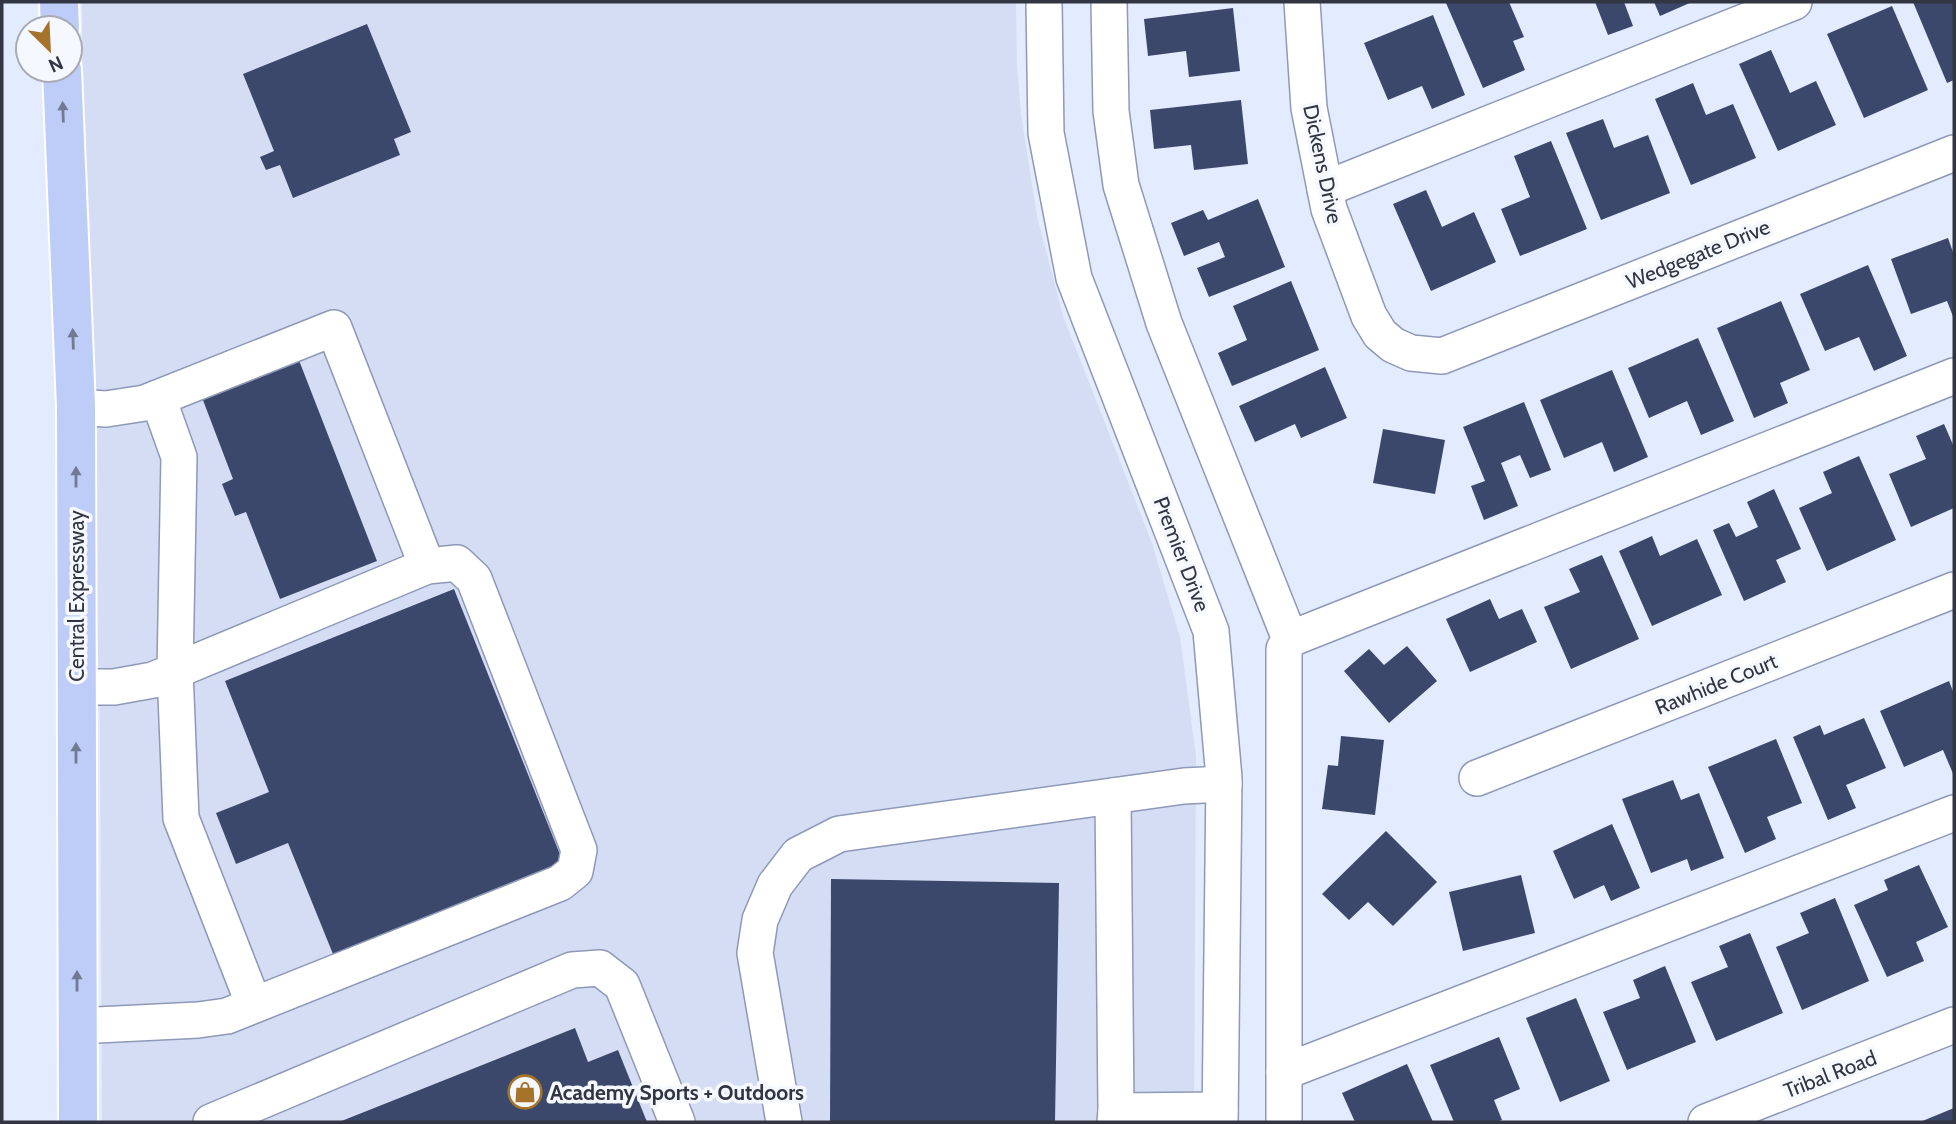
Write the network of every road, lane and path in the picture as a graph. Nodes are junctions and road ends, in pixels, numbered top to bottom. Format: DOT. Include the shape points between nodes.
graph roads {
  1 [pos="1044,2"];
  2 [pos="1109,2"];
  3 [pos="1302,2"];
  4 [pos="1794,2"];
  5 [pos="63,84"];
  6 [pos="1954,152"];
  7 [pos="1325,189"];
  8 [pos="1442,356"];
  9 [pos="1954,376"];
  10 [pos="158,398"];
  11 [pos="76,407"];
  12 [pos="428,566"];
  13 [pos="1954,590"];
  14 [pos="1290,639"];
  15 [pos="175,671"];
  16 [pos="76,687"];
  17 [pos="1477,778"];
  18 [pos="1224,784"];
  19 [pos="1113,796"];
  20 [pos="1954,813"];
  21 [pos="254,1004"];
  22 [pos="1954,1025"];
  23 [pos="78,1026"];
  24 [pos="1284,1072"];
  25 [pos="1220,1116"];
  26 [pos="1115,1117"];
  27 [pos="226,1119"];
  28 [pos="78,1122"];
  29 [pos="677,1122"];
  30 [pos="784,1122"];
  31 [pos="1284,1122"];
  32 [pos="1706,1122"];
  1 -- 18 [label="street, Premier Drive" via="1046,133 1074,278 1211,631"];
  2 -- 14 [label="street" via="1111,111 1121,185 1164,323"];
  3 -- 7 [label="street, Dickens Drive" via="1309,108"];
  4 -- 7 [label="street"];
  11 -- 5 [label="main road, Central Expressway, one-way"];
  6 -- 8 [label="street, Wedgegate Drive"];
  7 -- 8 [label="street, Dickens Drive" via="1328,209 1380,334 1411,353"];
  9 -- 14 [label="street"];
  10 -- 11 [label="street" via="106,409"];
  10 -- 12 [label="street" via="334,328"];
  10 -- 15 [label="street" via="179,457"];
  16 -- 11 [label="main road, Central Expressway, one-way"];
  12 -- 15 [label="street"];
  12 -- 21 [label="street" via="457,563 474,579 579,850 575,870 560,883"];
  13 -- 17 [label="street, Rawhide Court"];
  14 -- 24 [label="street" via="1284,649"];
  15 -- 16 [label="street" via="114,687"];
  15 -- 21 [label="street" via="181,818"];
  23 -- 16 [label="main road, Central Expressway, one-way"];
  18 -- 19 [label="street"];
  18 -- 25 [label="street, Premier Drive"];
  19 -- 26 [label="street"];
  19 -- 30 [label="street" via="839,834 798,855 775,885 760,920 755,953"];
  20 -- 24 [label="street"];
  21 -- 23 [label="street" via="227,1016 198,1020"];
  22 -- 32 [label="street, Tribal Road"];
  23 -- 28 [label="main road, Central Expressway"];
  24 -- 31 [label="street"];
  25 -- 26 [label="street"];
  27 -- 29 [label="street" via="572,970 600,968 622,985"];
}
